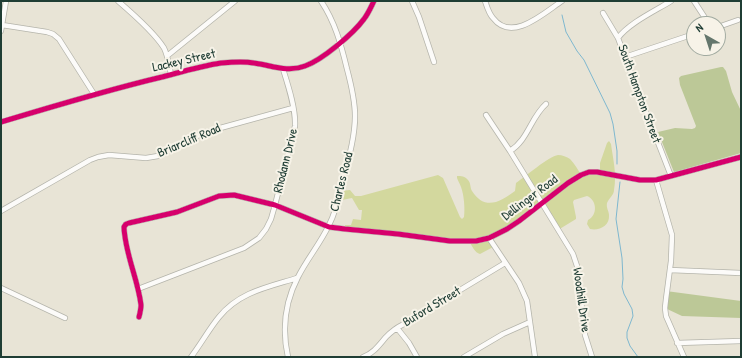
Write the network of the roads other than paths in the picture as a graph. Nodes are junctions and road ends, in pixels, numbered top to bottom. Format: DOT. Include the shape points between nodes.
graph roads {
  1 [pos="6,1"];
  2 [pos="118,1"];
  3 [pos="321,1"];
  4 [pos="374,1"];
  5 [pos="412,1"];
  6 [pos="485,1"];
  7 [pos="562,1"];
  8 [pos="671,1"];
  9 [pos="694,1"];
  10 [pos="233,2"];
  11 [pos="603,13"];
  12 [pos="704,16"];
  13 [pos="2,17"];
  14 [pos="738,20"];
  15 [pos="726,24"];
  16 [pos="2,25"];
  17 [pos="1,31"];
  18 [pos="686,37"];
  19 [pos="618,38"];
  20 [pos="341,42"];
  21 [pos="167,56"];
  22 [pos="625,57"];
  23 [pos="434,62"];
  24 [pos="283,69"];
  25 [pos="171,74"];
  26 [pos="94,94"];
  27 [pos="546,104"];
  28 [pos="293,108"];
  29 [pos="486,115"];
  30 [pos="1,122"];
  31 [pos="510,151"];
  32 [pos="741,157"];
  33 [pos="670,176"];
  34 [pos="656,180"];
  35 [pos="542,203"];
  36 [pos="275,205"];
  37 [pos="1,211"];
  38 [pos="329,227"];
  39 [pos="489,238"];
  40 [pos="506,263"];
  41 [pos="670,270"];
  42 [pos="741,273"];
  43 [pos="297,278"];
  44 [pos="1,288"];
  45 [pos="138,289"];
  46 [pos="139,317"];
  47 [pos="65,318"];
  48 [pos="530,322"];
  49 [pos="397,328"];
  50 [pos="741,341"];
  51 [pos="677,343"];
  52 [pos="191,357"];
  53 [pos="288,357"];
  54 [pos="364,357"];
  55 [pos="417,357"];
  56 [pos="464,357"];
  57 [pos="535,357"];
  58 [pos="592,357"];
  59 [pos="684,357"];
  1 -- 13 [label="street"];
  2 -- 21 [label="street" via="159,41"];
  3 -- 20 [label="street, Charles Road"];
  4 -- 20 [label="street, Lackey Street" via="363,20"];
  5 -- 23 [label="street"];
  6 -- 7 [label="street" via="492,18 508,28 516,28"];
  8 -- 19 [label="street" via="626,29"];
  9 -- 12 [label="street"];
  10 -- 21 [label="street"];
  11 -- 19 [label="street, South Hampton Street"];
  13 -- 16 [label="street"];
  14 -- 15 [label="street"];
  16 -- 17 [label="street"];
  16 -- 26 [label="street" via="47,32 56,36"];
  18 -- 22 [label="street"];
  19 -- 22 [label="street, South Hampton Street"];
  20 -- 24 [label="street, Lackey Street" via="305,66"];
  20 -- 38 [label="street, Charles Road" via="355,117 352,143"];
  21 -- 25 [label="street"];
  22 -- 33 [label="street, South Hampton Street"];
  24 -- 25 [label="street, Lackey Street" via="238,62"];
  24 -- 28 [label="street, Rhodann Drive"];
  25 -- 26 [label="street, Lackey Street"];
  26 -- 30 [label="street, Lackey Street"];
  27 -- 31 [label="street" via="515,148"];
  28 -- 36 [label="street, Rhodann Drive" via="295,126"];
  28 -- 37 [label="street, Briarcliff Road" via="213,130 158,156 98,157"];
  29 -- 31 [label="street, Woodhill Drive"];
  31 -- 35 [label="street, Woodhill Drive"];
  32 -- 33 [label="street, Dellinger Road"];
  33 -- 34 [label="street, Dellinger Road"];
  34 -- 35 [label="street, Dellinger Road" via="589,172 575,178"];
  34 -- 41 [label="street" via="672,235"];
  35 -- 39 [label="street, Dellinger Road" via="507,229"];
  35 -- 58 [label="street, Woodhill Drive" via="577,266 586,335"];
  36 -- 38 [label="street, Dellinger Road"];
  36 -- 45 [label="street, Rhodann Drive" via="266,229 250,244"];
  36 -- 45 [label="street, Dellinger Road" via="224,195 181,211 126,224 124,231"];
  38 -- 39 [label="street, Dellinger Road" via="450,241 469,242"];
  38 -- 43 [label="street, Charles Road"];
  39 -- 40 [label="street"];
  40 -- 48 [label="street" via="527,301"];
  40 -- 49 [label="street, Buford Street"];
  41 -- 42 [label="street"];
  41 -- 51 [label="street" via="665,308"];
  43 -- 52 [label="street" via="252,292 236,300 219,317"];
  43 -- 53 [label="street, Charles Road" via="288,303 285,322"];
  44 -- 47 [label="street"];
  45 -- 46 [label="street" via="141,306"];
  48 -- 56 [label="street" via="503,334"];
  48 -- 57 [label="street"];
  49 -- 54 [label="street, Buford Street" via="375,350"];
  49 -- 55 [label="street"];
  50 -- 51 [label="street"];
  51 -- 59 [label="street"];
}
